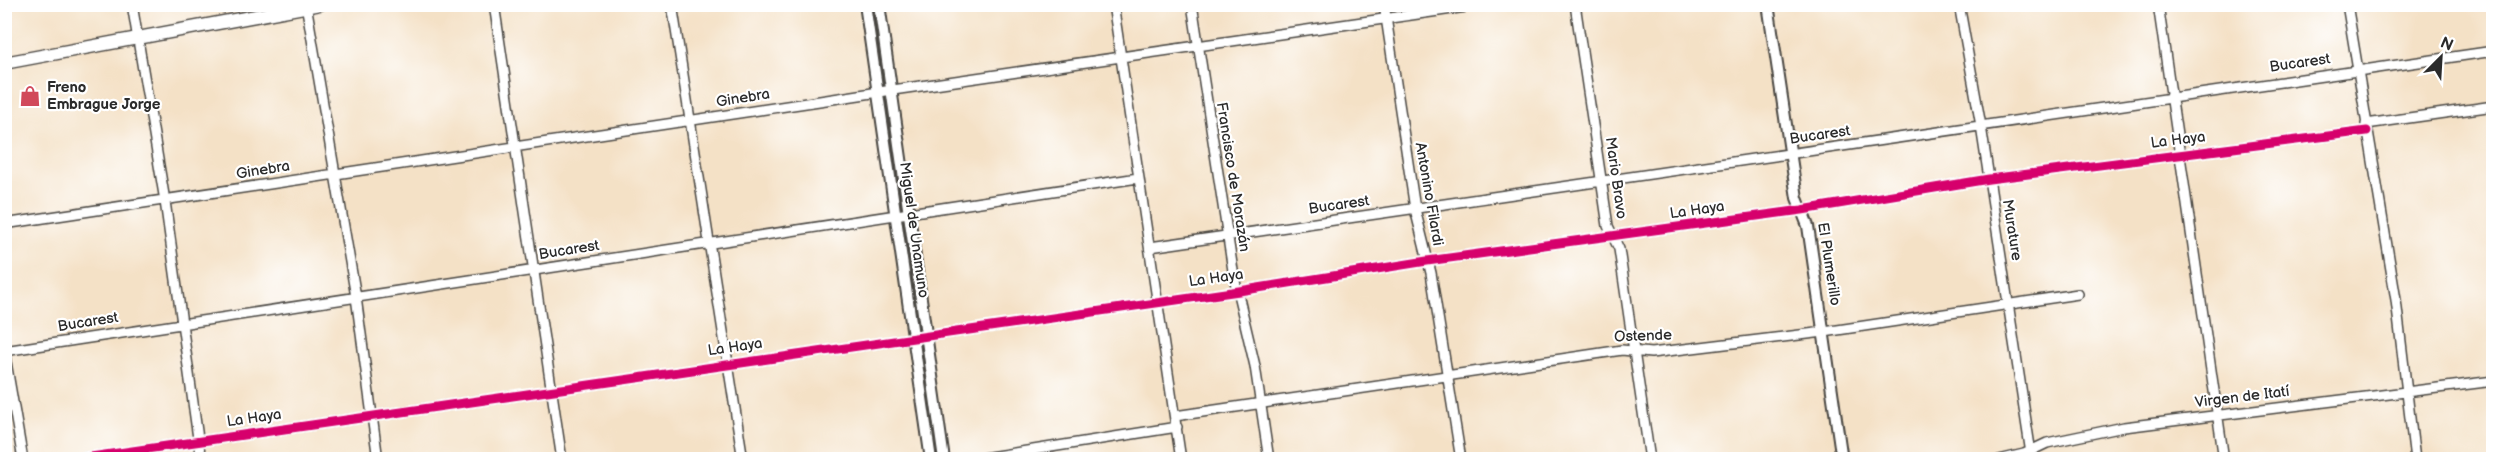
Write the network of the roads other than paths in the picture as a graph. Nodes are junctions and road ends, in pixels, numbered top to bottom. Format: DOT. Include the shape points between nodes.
graph roads {
  1 [pos="132,4"];
  2 [pos="320,4"];
  3 [pos="494,4"];
  4 [pos="672,4"];
  5 [pos="865,4"];
  6 [pos="879,4"];
  7 [pos="1113,4"];
  8 [pos="1192,4"];
  9 [pos="1384,4"];
  10 [pos="1487,4"];
  11 [pos="1575,4"];
  12 [pos="1768,4"];
  13 [pos="1959,4"];
  14 [pos="2158,4"];
  15 [pos="2347,4"];
  16 [pos="306,6"];
  17 [pos="1386,20"];
  18 [pos="138,39"];
  19 [pos="1198,46"];
  20 [pos="2493,51"];
  21 [pos="1121,56"];
  22 [pos="4,63"];
  23 [pos="2357,70"];
  24 [pos="892,90"];
  25 [pos="879,92"];
  26 [pos="2172,96"];
  27 [pos="2493,106"];
  28 [pos="690,121"];
  29 [pos="1981,126"];
  30 [pos="2367,128"];
  31 [pos="516,147"];
  32 [pos="1789,154"];
  33 [pos="2181,155"];
  34 [pos="334,173"];
  35 [pos="1138,178"];
  36 [pos="1989,179"];
  37 [pos="1602,183"];
  38 [pos="165,201"];
  39 [pos="1415,209"];
  40 [pos="1802,210"];
  41 [pos="910,213"];
  42 [pos="897,216"];
  43 [pos="4,224"];
  44 [pos="1227,236"];
  45 [pos="1614,237"];
  46 [pos="710,244"];
  47 [pos="1150,247"];
  48 [pos="1427,261"];
  49 [pos="534,271"];
  50 [pos="1239,291"];
  51 [pos="2078,294"];
  52 [pos="356,297"];
  53 [pos="1159,301"];
  54 [pos="2008,306"];
  55 [pos="182,323"];
  56 [pos="1824,332"];
  57 [pos="926,335"];
  58 [pos="914,336"];
  59 [pos="5,350"];
  60 [pos="1635,352"];
  61 [pos="728,363"];
  62 [pos="1448,376"];
  63 [pos="2493,381"];
  64 [pos="552,389"];
  65 [pos="2406,392"];
  66 [pos="1261,405"];
  67 [pos="1175,416"];
  68 [pos="2217,416"];
  69 [pos="372,417"];
  70 [pos="1177,427"];
  71 [pos="198,442"];
  72 [pos="2032,455"];
  73 [pos="23,459"];
  74 [pos="70,459"];
  75 [pos="201,459"];
  76 [pos="378,459"];
  77 [pos="562,459"];
  78 [pos="743,459"];
  79 [pos="931,459"];
  80 [pos="944,459"];
  81 [pos="970,459"];
  82 [pos="1181,459"];
  83 [pos="1269,459"];
  84 [pos="1461,459"];
  85 [pos="1650,459"];
  86 [pos="1842,459"];
  87 [pos="1998,459"];
  88 [pos="2224,459"];
  89 [pos="2415,459"];
  1 -- 18 [label="street"];
  2 -- 16 [label="main road"];
  3 -- 31 [label="street"];
  4 -- 28 [label="street"];
  5 -- 25 [label="street, Miguel de Unamuno"];
  6 -- 24 [label="street, Miguel de Unamuno"];
  7 -- 21 [label="street"];
  8 -- 19 [label="street, Francisco de Morazán"];
  9 -- 17 [label="street, Antonino Filardi"];
  10 -- 17 [label="street, Ginebra"];
  11 -- 37 [label="street, Mario Bravo"];
  12 -- 32 [label="street, El Plumerillo"];
  13 -- 29 [label="street, Murature"];
  14 -- 26 [label="street"];
  15 -- 23 [label="street"];
  16 -- 18 [label="main road"];
  16 -- 34 [label="street"];
  17 -- 19 [label="street, Ginebra"];
  17 -- 39 [label="street, Antonino Filardi"];
  18 -- 22 [label="main road"];
  18 -- 38 [label="street"];
  19 -- 21 [label="street, Ginebra"];
  19 -- 44 [label="street, Francisco de Morazán"];
  20 -- 23 [label="street, Bucarest"];
  21 -- 24 [label="street, Ginebra"];
  21 -- 35 [label="street"];
  23 -- 26 [label="street, Bucarest"];
  23 -- 30 [label="street"];
  24 -- 25 [label="street, Ginebra"];
  24 -- 41 [label="street, Miguel de Unamuno"];
  25 -- 28 [label="street, Ginebra"];
  25 -- 42 [label="street, Miguel de Unamuno"];
  26 -- 29 [label="street, Bucarest"];
  26 -- 33 [label="street"];
  27 -- 30 [label="street, La Haya"];
  28 -- 31 [label="street, Ginebra"];
  28 -- 46 [label="street"];
  29 -- 32 [label="street, Bucarest"];
  29 -- 36 [label="street, Murature"];
  30 -- 33 [label="street, La Haya"];
  30 -- 65 [label="street" via="2396,300"];
  31 -- 34 [label="street, Ginebra"];
  31 -- 49 [label="street"];
  32 -- 37 [label="street, Bucarest"];
  32 -- 40 [label="street, El Plumerillo"];
  33 -- 36 [label="street, La Haya"];
  33 -- 68 [label="street"];
  34 -- 38 [label="street, Ginebra"];
  34 -- 52 [label="street"];
  35 -- 41 [label="street, Bucarest"];
  35 -- 47 [label="street"];
  36 -- 40 [label="street, La Haya"];
  36 -- 54 [label="street, Murature"];
  37 -- 39 [label="street, Bucarest"];
  37 -- 45 [label="street, Mario Bravo" via="1608,226"];
  38 -- 43 [label="street, Ginebra"];
  38 -- 55 [label="street"];
  39 -- 44 [label="street, Bucarest"];
  39 -- 48 [label="street, Antonino Filardi"];
  40 -- 45 [label="street, La Haya"];
  40 -- 56 [label="street, El Plumerillo" via="1808,226"];
  41 -- 42 [label="street, Bucarest"];
  41 -- 57 [label="street, Miguel de Unamuno"];
  42 -- 46 [label="street, Bucarest"];
  42 -- 58 [label="street, Miguel de Unamuno"];
  44 -- 47 [label="street, Bucarest"];
  44 -- 50 [label="street, Francisco de Morazán"];
  45 -- 48 [label="street, La Haya"];
  45 -- 60 [label="street, Mario Bravo"];
  46 -- 49 [label="street, Bucarest"];
  46 -- 61 [label="street"];
  47 -- 53 [label="street"];
  48 -- 50 [label="street, La Haya"];
  48 -- 62 [label="street, Antonino Filardi"];
  49 -- 52 [label="street, Bucarest"];
  49 -- 64 [label="street"];
  50 -- 53 [label="street, La Haya"];
  50 -- 66 [label="street, Francisco de Morazán"];
  51 -- 54 [label="street, Ostende"];
  52 -- 55 [label="street, Bucarest"];
  52 -- 69 [label="street"];
  53 -- 57 [label="street, La Haya"];
  53 -- 67 [label="street"];
  54 -- 56 [label="street, Ostende"];
  54 -- 72 [label="street, Murature"];
  55 -- 59 [label="street, Bucarest"];
  55 -- 71 [label="street"];
  56 -- 60 [label="street, Ostende"];
  56 -- 86 [label="street, El Plumerillo"];
  57 -- 58 [label="street, La Haya"];
  57 -- 80 [label="street, Miguel de Unamuno"];
  58 -- 61 [label="street, La Haya"];
  58 -- 79 [label="street, Miguel de Unamuno"];
  59 -- 73 [label="street"];
  60 -- 62 [label="street, Ostende" via="1622,350"];
  60 -- 85 [label="street, Mario Bravo"];
  61 -- 64 [label="street, La Haya"];
  61 -- 78 [label="street"];
  62 -- 66 [label="street, Ostende"];
  62 -- 84 [label="street, Antonino Filardi"];
  63 -- 65 [label="street, Virgen de Itatí"];
  64 -- 69 [label="street, La Haya"];
  64 -- 77 [label="street"];
  65 -- 68 [label="street, Virgen de Itatí"];
  65 -- 89 [label="street"];
  66 -- 67 [label="street, Ostende"];
  66 -- 83 [label="street, Francisco de Morazán"];
  67 -- 70 [label="street"];
  68 -- 72 [label="street, Virgen de Itatí" via="2124,427 2047,443"];
  68 -- 88 [label="street"];
  69 -- 71 [label="street, La Haya"];
  69 -- 76 [label="street"];
  70 -- 81 [label="street"];
  70 -- 82 [label="street"];
  71 -- 74 [label="street, La Haya"];
  71 -- 75 [label="street"];
  72 -- 87 [label="street, Virgen de Itatí"];
}
